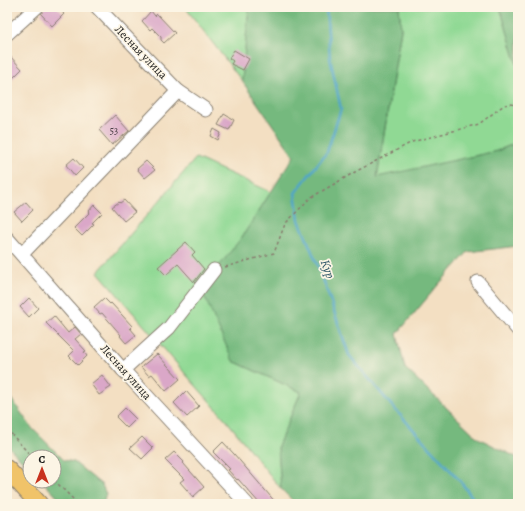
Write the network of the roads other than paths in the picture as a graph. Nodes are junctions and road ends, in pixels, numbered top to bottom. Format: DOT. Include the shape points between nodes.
graph roads {
  1 [pos="37,7"];
  2 [pos="97,7"];
  3 [pos="7,34"];
  4 [pos="178,91"];
  5 [pos="206,110"];
  6 [pos="7,238"];
  7 [pos="22,254"];
  8 [pos="214,270"];
  9 [pos="478,282"];
  10 [pos="518,330"];
  11 [pos="123,370"];
  12 [pos="7,469"];
  13 [pos="39,504"];
  14 [pos="247,504"];
  1 -- 3 [label="street"];
  2 -- 4 [label="street, Лесная улица"];
  4 -- 5 [label="street, Лесная улица"];
  4 -- 7 [label="street"];
  6 -- 7 [label="street, Лесная улица"];
  7 -- 11 [label="street, Лесная улица"];
  8 -- 11 [label="street" via="169,328"];
  9 -- 10 [label="street"];
  11 -- 14 [label="street, Лесная улица"];
  12 -- 13 [label="main road"];
}
